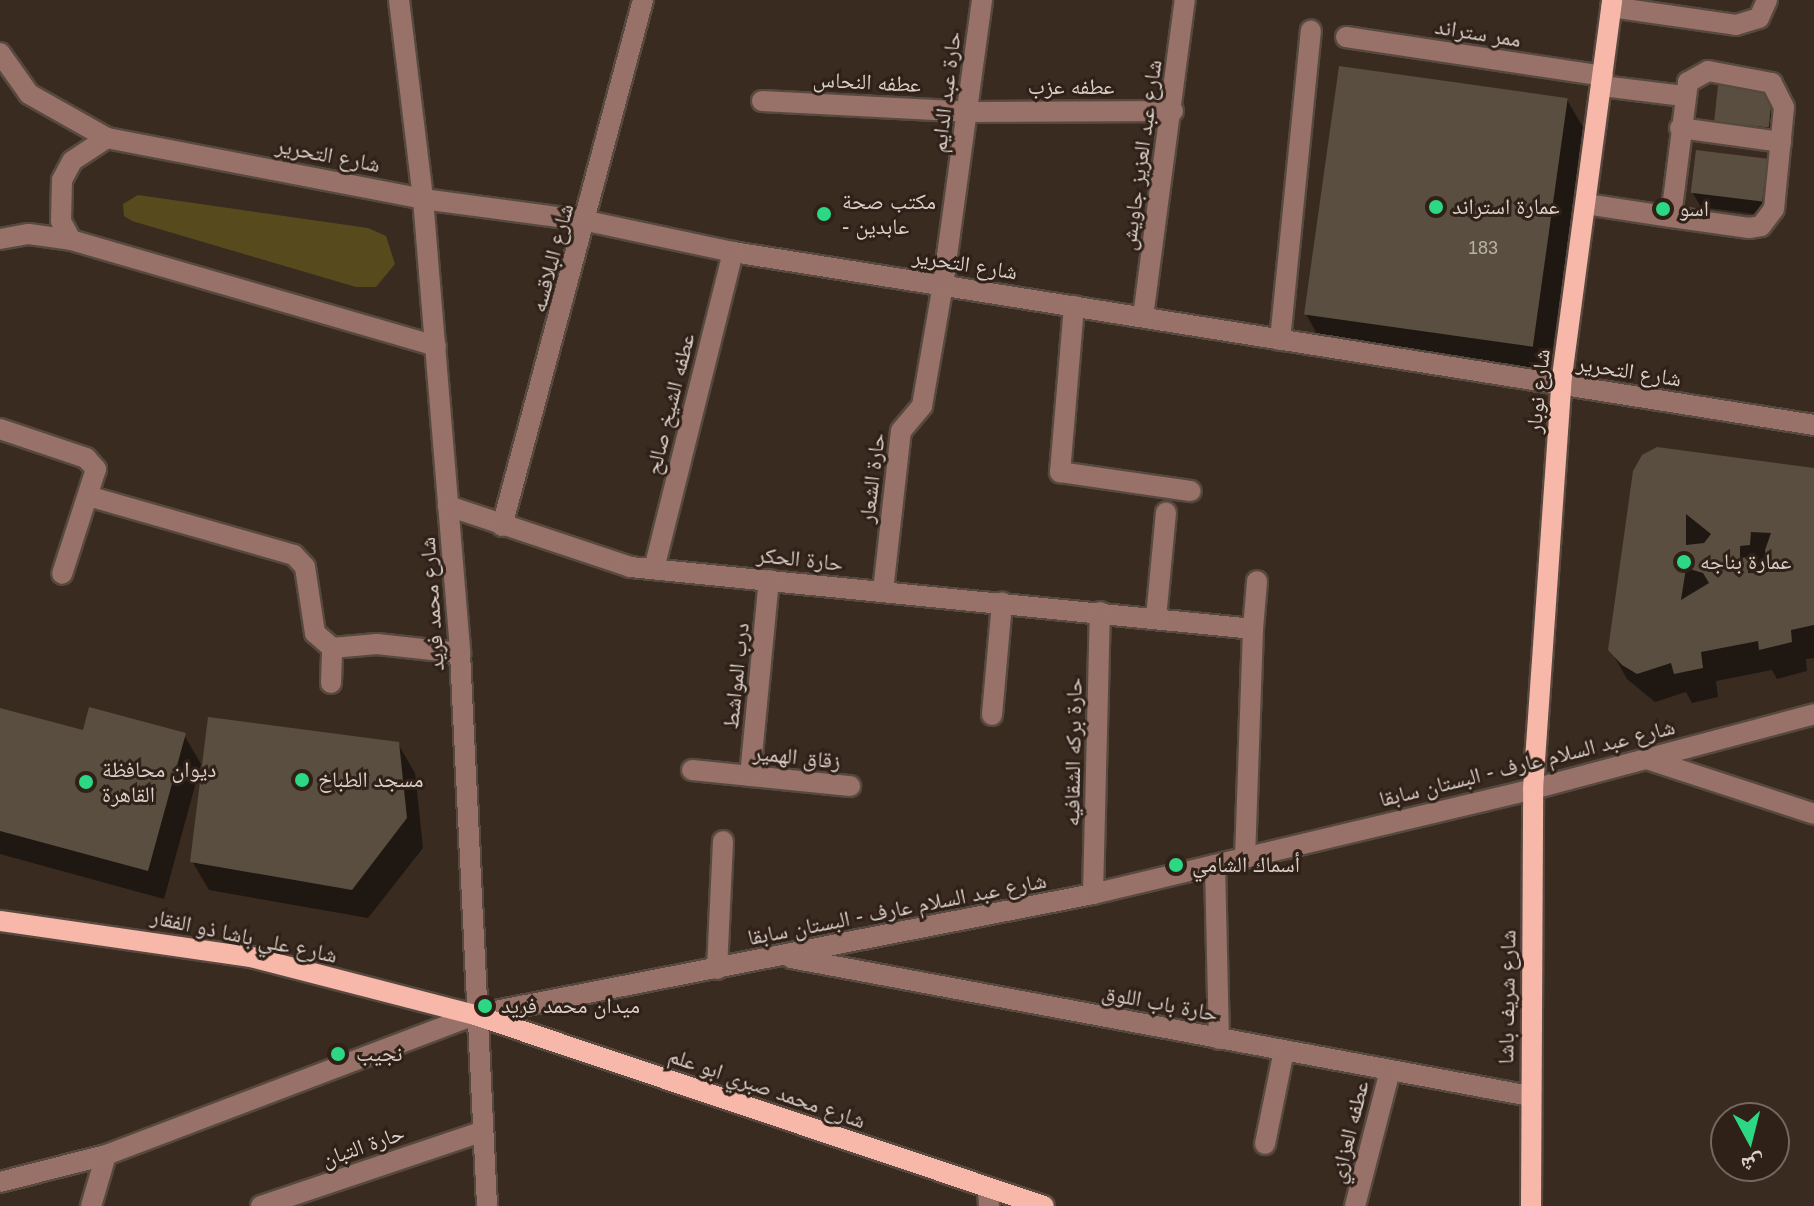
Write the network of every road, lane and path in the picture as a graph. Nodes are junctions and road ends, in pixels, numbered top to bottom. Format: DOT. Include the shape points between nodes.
graph roads {
  1 [pos="399,0"];
  2 [pos="643,0"];
  3 [pos="982,0"];
  4 [pos="1185,0"];
  5 [pos="1767,0"];
  6 [pos="1612,4"];
  7 [pos="1311,31"];
  8 [pos="1346,37"];
  9 [pos="0,53"];
  10 [pos="1602,81"];
  11 [pos="1683,96"];
  12 [pos="762,101"];
  13 [pos="1173,111"];
  14 [pos="969,112"];
  15 [pos="1680,128"];
  16 [pos="107,138"];
  17 [pos="1781,142"];
  18 [pos="423,199"];
  19 [pos="1586,204"];
  20 [pos="1671,217"];
  21 [pos="587,221"];
  22 [pos="0,239"];
  23 [pos="71,240"];
  24 [pos="733,252"];
  25 [pos="943,285"];
  26 [pos="1074,306"];
  27 [pos="1143,317"];
  28 [pos="1280,340"];
  29 [pos="436,346"];
  30 [pos="1561,384"];
  31 [pos="1814,425"];
  32 [pos="0,429"];
  33 [pos="1191,491"];
  34 [pos="88,496"];
  35 [pos="448,506"];
  36 [pos="1166,512"];
  37 [pos="502,526"];
  38 [pos="654,569"];
  39 [pos="62,574"];
  40 [pos="769,580"];
  41 [pos="1257,581"];
  42 [pos="883,591"];
  43 [pos="1002,602"];
  44 [pos="1100,612"];
  45 [pos="1156,618"];
  46 [pos="1253,629"];
  47 [pos="332,648"];
  48 [pos="460,653"];
  49 [pos="331,683"];
  50 [pos="1814,714"];
  51 [pos="992,715"];
  52 [pos="1646,759"];
  53 [pos="692,770"];
  54 [pos="750,776"];
  55 [pos="850,786"];
  56 [pos="1533,789"];
  57 [pos="1814,814"];
  58 [pos="723,841"];
  59 [pos="1245,858"];
  60 [pos="1215,865"];
  61 [pos="1093,894"];
  62 [pos="0,921"];
  63 [pos="780,957"];
  64 [pos="717,969"];
  65 [pos="475,1015"];
  66 [pos="1219,1039"];
  67 [pos="1284,1051"];
  68 [pos="1390,1071"];
  69 [pos="1530,1096"];
  70 [pos="481,1132"];
  71 [pos="1265,1144"];
  72 [pos="106,1155"];
  73 [pos="0,1182"];
  74 [pos="989,1197"];
  75 [pos="91,1206"];
  76 [pos="261,1206"];
  77 [pos="487,1206"];
  78 [pos="1044,1206"];
  79 [pos="1355,1206"];
  80 [pos="1531,1206"];
  1 -- 18 [label="street, شارع محمد فريد"];
  2 -- 21 [label="street, شارع البلاقسه"];
  3 -- 14 [label="street, حارة عبد الدايم"];
  4 -- 13 [label="street, شارع عبد العزيز جاويش"];
  5 -- 6 [label="street" via="1759,18 1736,25"];
  6 -- 10 [label="main road, شارع نوبار"];
  7 -- 28 [label="street"];
  8 -- 10 [label="street, ممر ستراند"];
  9 -- 16 [label="street, شارع التحرير" via="29,94"];
  10 -- 11 [label="street, ممر ستراند"];
  10 -- 19 [label="main road, شارع نوبار"];
  11 -- 15 [label="street"];
  11 -- 17 [label="street" via="1696,75 1708,71 1772,83 1784,107"];
  12 -- 14 [label="street, عطفه النحاس"];
  13 -- 14 [label="street, عطفه عزب"];
  13 -- 27 [label="street, شارع عبد العزيز جاويش"];
  14 -- 25 [label="street, حارة عبد الدايم"];
  15 -- 17 [label="street"];
  15 -- 20 [label="street"];
  16 -- 18 [label="street, شارع التحرير"];
  16 -- 23 [label="street" via="72,161 62,180 61,221"];
  17 -- 20 [label="street" via="1774,209 1761,226"];
  18 -- 21 [label="street, شارع التحرير"];
  18 -- 29 [label="street, شارع محمد فريد"];
  19 -- 20 [label="street"];
  19 -- 30 [label="main road, شارع نوبار"];
  21 -- 24 [label="street, شارع التحرير"];
  21 -- 37 [label="street, شارع البلاقسه"];
  22 -- 23 [label="street" via="29,234"];
  23 -- 29 [label="street"];
  24 -- 25 [label="street, شارع التحرير"];
  24 -- 38 [label="street, عطفه الشيخ صالح"];
  25 -- 26 [label="street, شارع التحرير"];
  25 -- 42 [label="street, حارة الشعار" via="922,406 901,431"];
  26 -- 27 [label="street, شارع التحرير"];
  26 -- 33 [label="street" via="1060,472"];
  27 -- 28 [label="street, شارع التحرير"];
  28 -- 30 [label="street, شارع التحرير"];
  29 -- 35 [label="street, شارع محمد فريد"];
  30 -- 31 [label="street, شارع التحرير"];
  30 -- 56 [label="main road, شارع نوبار"];
  32 -- 34 [label="street" via="92,461 95,476"];
  34 -- 39 [label="street"];
  34 -- 47 [label="street" via="294,555 305,567 315,633"];
  35 -- 37 [label="street, حارة الحكر"];
  35 -- 48 [label="street, شارع محمد فريد"];
  36 -- 45 [label="street"];
  37 -- 38 [label="street, حارة الحكر" via="601,560"];
  38 -- 40 [label="street, حارة الحكر"];
  40 -- 42 [label="street, حارة الحكر"];
  40 -- 54 [label="street, درب المواشط"];
  41 -- 46 [label="street"];
  42 -- 43 [label="street, حارة الحكر"];
  43 -- 44 [label="street, حارة الحكر"];
  43 -- 51 [label="street"];
  44 -- 45 [label="street, حارة الحكر"];
  44 -- 61 [label="street, حارة بركه الشقافيه"];
  45 -- 46 [label="street, حارة الحكر"];
  46 -- 59 [label="street"];
  47 -- 48 [label="street" via="377,644"];
  47 -- 49 [label="street"];
  48 -- 65 [label="street, شارع محمد فريد"];
  50 -- 52 [label="street, شارع عبد السلام عارف - البستان سابقا"];
  52 -- 56 [label="street, شارع عبد السلام عارف - البستان سابقا"];
  52 -- 57 [label="street"];
  53 -- 54 [label="street, زقاق الهمير"];
  54 -- 55 [label="street, زقاق الهمير"];
  56 -- 59 [label="street, شارع عبد السلام عارف - البستان سابقا"];
  56 -- 69 [label="main road, شارع شريف باشا"];
  58 -- 64 [label="street"];
  59 -- 60 [label="street, شارع عبد السلام عارف - البستان سابقا"];
  60 -- 61 [label="street, شارع عبد السلام عارف - البستان سابقا"];
  60 -- 66 [label="street"];
  61 -- 63 [label="street, شارع عبد السلام عارف - البستان سابقا"];
  62 -- 65 [label="main road, شارع علي باشا ذو الفقار" via="251,957"];
  63 -- 64 [label="street, شارع عبد السلام عارف - البستان سابقا"];
  63 -- 66 [label="street, حارة باب اللوق"];
  64 -- 65 [label="street, شارع عبد السلام عارف - البستان سابقا"];
  65 -- 70 [label="street, شارع محمد فريد"];
  65 -- 72 [label="street, شارع عبد السلام عارف - البستان سابقا"];
  65 -- 74 [label="main road, شارع محمد صبري ابو علم"];
  66 -- 67 [label="street, حارة باب اللوق"];
  67 -- 68 [label="street, حارة باب اللوق"];
  67 -- 71 [label="street"];
  68 -- 69 [label="street, حارة باب اللوق"];
  68 -- 79 [label="street, عطفه العزازي"];
  69 -- 80 [label="main road, شارع شريف باشا"];
  70 -- 76 [label="street, حارة التبان"];
  70 -- 77 [label="street, شارع محمد فريد"];
  72 -- 73 [label="street, شارع عبد السلام عارف - البستان سابقا"];
  72 -- 75 [label="street"];
  74 -- 78 [label="main road, شارع محمد صبري ابو علم"];
}
